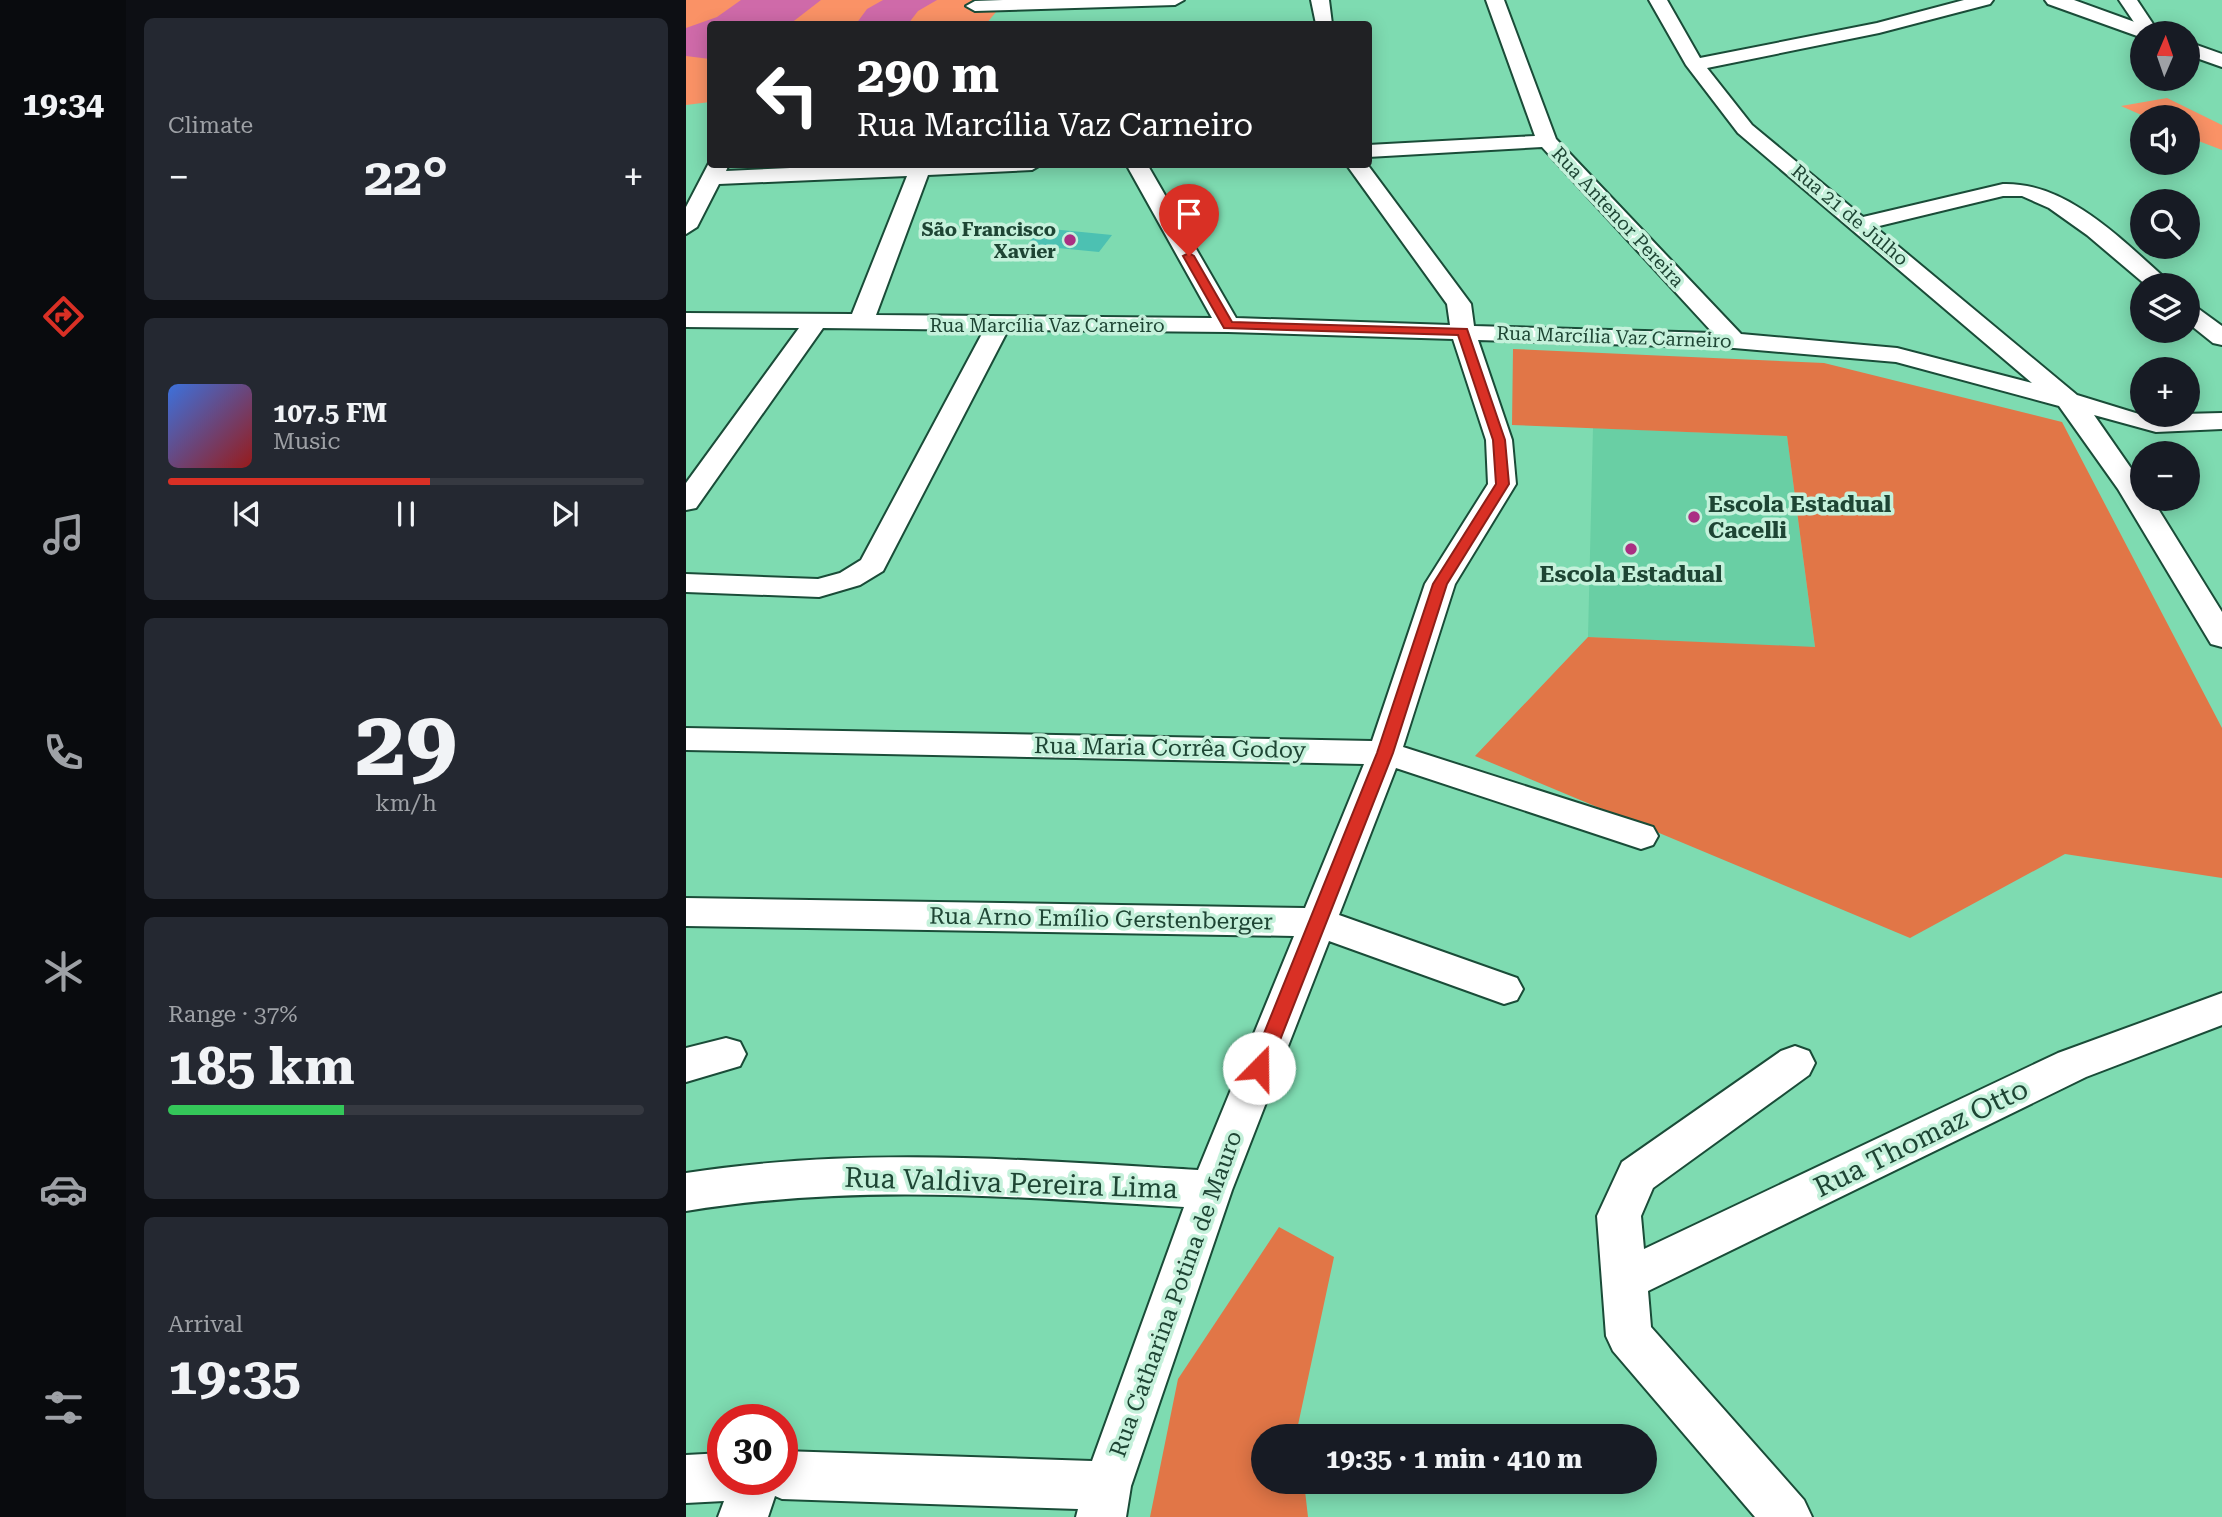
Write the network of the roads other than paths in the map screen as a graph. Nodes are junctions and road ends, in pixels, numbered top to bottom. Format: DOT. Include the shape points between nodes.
graph roads {
  1 [pos="1175,0"];
  2 [pos="1320,0"];
  3 [pos="1495,0"];
  4 [pos="1658,0"];
  5 [pos="1984,0"];
  6 [pos="2055,0"];
  7 [pos="1146,1"];
  8 [pos="2131,4"];
  9 [pos="975,6"];
  10 [pos="2104,18"];
  11 [pos="1144,21"];
  12 [pos="1324,21"];
  13 [pos="2142,21"];
  14 [pos="2130,27"];
  15 [pos="2200,53"];
  16 [pos="2222,61"];
  17 [pos="1695,65"];
  18 [pos="1547,141"];
  19 [pos="1372,151"];
  20 [pos="839,168"];
  21 [pos="920,168"];
  22 [pos="1138,168"];
  23 [pos="1359,168"];
  24 [pos="715,171"];
  25 [pos="1862,224"];
  26 [pos="686,227"];
  27 [pos="2146,273"];
  28 [pos="686,320"];
  29 [pos="2200,321"];
  30 [pos="816,322"];
  31 [pos="862,323"];
  32 [pos="999,325"];
  33 [pos="1228,325"];
  34 [pos="1463,332"];
  35 [pos="2222,338"];
  36 [pos="1734,341"];
  37 [pos="2072,404"];
  38 [pos="2222,421"];
  39 [pos="686,502"];
  40 [pos="686,583"];
  41 [pos="2222,637"];
  42 [pos="686,739"];
  43 [pos="1385,753"];
  44 [pos="1642,836"];
  45 [pos="686,912"];
  46 [pos="1317,922"];
  47 [pos="1504,989"];
  48 [pos="2222,1009"];
  49 [pos="726,1054"];
  50 [pos="1795,1063"];
  51 [pos="686,1065"];
  52 [pos="1211,1190"];
  53 [pos="686,1192"];
  54 [pos="1627,1279"];
  55 [pos="798,1476"];
  56 [pos="707,1478"];
  57 [pos="686,1479"];
  58 [pos="751,1495"];
  59 [pos="1104,1501"];
  60 [pos="743,1517"];
  61 [pos="1787,1517"];
  1 -- 7 [label="street"];
  2 -- 12 [label="street"];
  3 -- 18 [label="street, Rua Antenor Pereira"];
  4 -- 17 [label="street, Rua 21 de Julho"];
  5 -- 17 [label="street" via="1879,28"];
  6 -- 10 [label="main road"];
  7 -- 9 [label="street"];
  7 -- 11 [label="street"];
  8 -- 10 [label="street" via="2131,14"];
  8 -- 13 [label="street"];
  10 -- 14 [label="main road"];
  15 -- 16 [label="main road"];
  17 -- 25 [label="street, Rua 21 de Julho" via="1745,129"];
  18 -- 19 [label="street"];
  18 -- 36 [label="street, Rua Antenor Pereira"];
  20 -- 24 [label="street"];
  21 -- 31 [label="street"];
  22 -- 33 [label="street"];
  23 -- 34 [label="street, Rua Catharina Potina de Mauro" via="1459,304"];
  24 -- 26 [label="street"];
  25 -- 27 [label="street" via="2003,190 2025,190 2081,221"];
  25 -- 37 [label="street, Rua 21 de Julho"];
  28 -- 30 [label="street, Rua Marcília Vaz Carneiro"];
  29 -- 35 [label="street"];
  30 -- 31 [label="street, Rua Marcília Vaz Carneiro"];
  30 -- 39 [label="street"];
  31 -- 32 [label="street, Rua Marcília Vaz Carneiro"];
  32 -- 33 [label="street, Rua Marcília Vaz Carneiro"];
  32 -- 40 [label="street" via="873,565 850,579 819,587"];
  33 -- 34 [label="street, Rua Marcília Vaz Carneiro"];
  34 -- 36 [label="street, Rua Marcília Vaz Carneiro"];
  34 -- 43 [label="street, Rua Catharina Potina de Mauro" via="1499,440 1502,484 1440,584"];
  36 -- 37 [label="street, Rua Marcília Vaz Carneiro" via="1897,355"];
  37 -- 38 [label="street, Rua Marcília Vaz Carneiro" via="2156,424"];
  37 -- 41 [label="street" via="2164,539"];
  42 -- 43 [label="street, Rua Maria Corrêa Godoy"];
  43 -- 44 [label="street, Rua Maria Corrêa Godoy"];
  43 -- 46 [label="street, Rua Catharina Potina de Mauro"];
  45 -- 46 [label="street, Rua Arno Emílio Gerstenberger"];
  46 -- 47 [label="street, Rua Arno Emílio Gerstenberger"];
  46 -- 52 [label="street, Rua Catharina Potina de Mauro"];
  48 -- 54 [label="street, Rua Thomaz Otto" via="2072,1065"];
  49 -- 51 [label="street"];
  50 -- 54 [label="street" via="1637,1175 1619,1216"];
  52 -- 53 [label="street, Rua Valdiva Pereira Lima" via="900,1174 737,1182"];
  52 -- 59 [label="street, Rua Catharina Potina de Mauro"];
  54 -- 61 [label="street" via="1629,1336"];
  55 -- 59 [label="street"];
  56 -- 57 [label="street"];
  58 -- 60 [label="street"];
}
